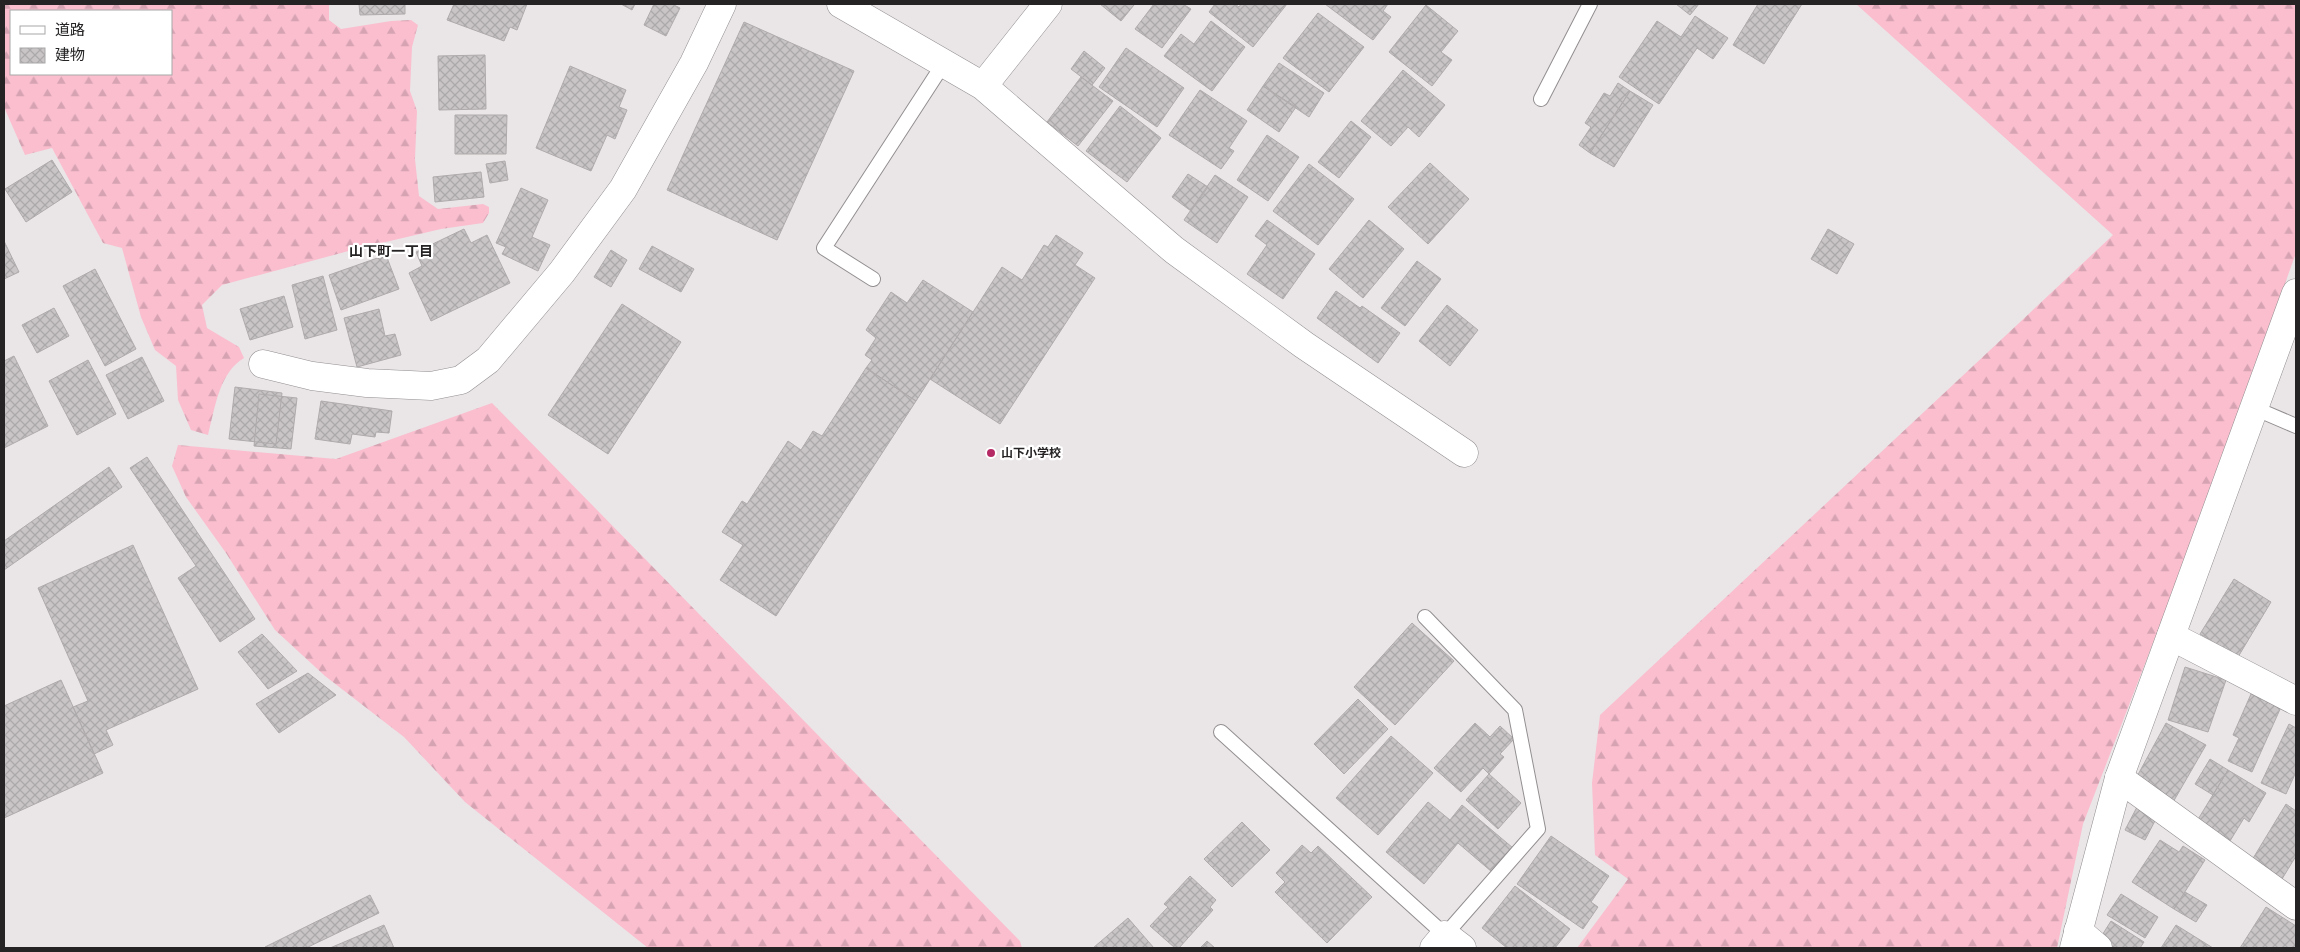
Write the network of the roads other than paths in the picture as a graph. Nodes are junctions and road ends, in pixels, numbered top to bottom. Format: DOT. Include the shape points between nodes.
graph roads {
  1 [pos="722,4"];
  2 [pos="841,4"];
  3 [pos="1048,4"];
  4 [pos="1590,4"];
  5 [pos="944,63"];
  6 [pos="983,86"];
  7 [pos="1540,99"];
  8 [pos="873,280"];
  9 [pos="2296,293"];
  10 [pos="2291,326"];
  11 [pos="263,364"];
  12 [pos="2254,408"];
  13 [pos="2296,426"];
  14 [pos="1464,453"];
  15 [pos="1425,616"];
  16 [pos="2171,636"];
  17 [pos="2296,701"];
  18 [pos="1221,732"];
  19 [pos="2119,778"];
  20 [pos="2296,906"];
  21 [pos="2083,943"];
  22 [pos="1447,944"];
  1 -- 11 [label="street" via="694,63 623,189 562,272 488,360 461,380 431,386 312,376"];
  2 -- 5 [label="street"];
  3 -- 6 [label="street"];
  4 -- 7 [label="lane"];
  5 -- 6 [label="street"];
  5 -- 8 [label="lane" via="824,248"];
  6 -- 14 [label="street" via="1174,250 1304,345"];
  9 -- 10 [label="street"];
  10 -- 12 [label="street"];
  12 -- 13 [label="lane"];
  12 -- 16 [label="street"];
  15 -- 22 [label="lane" via="1515,710 1538,829"];
  16 -- 17 [label="street"];
  16 -- 19 [label="street"];
  18 -- 22 [label="lane"];
  19 -- 20 [label="street"];
  19 -- 21 [label="street"];
}
